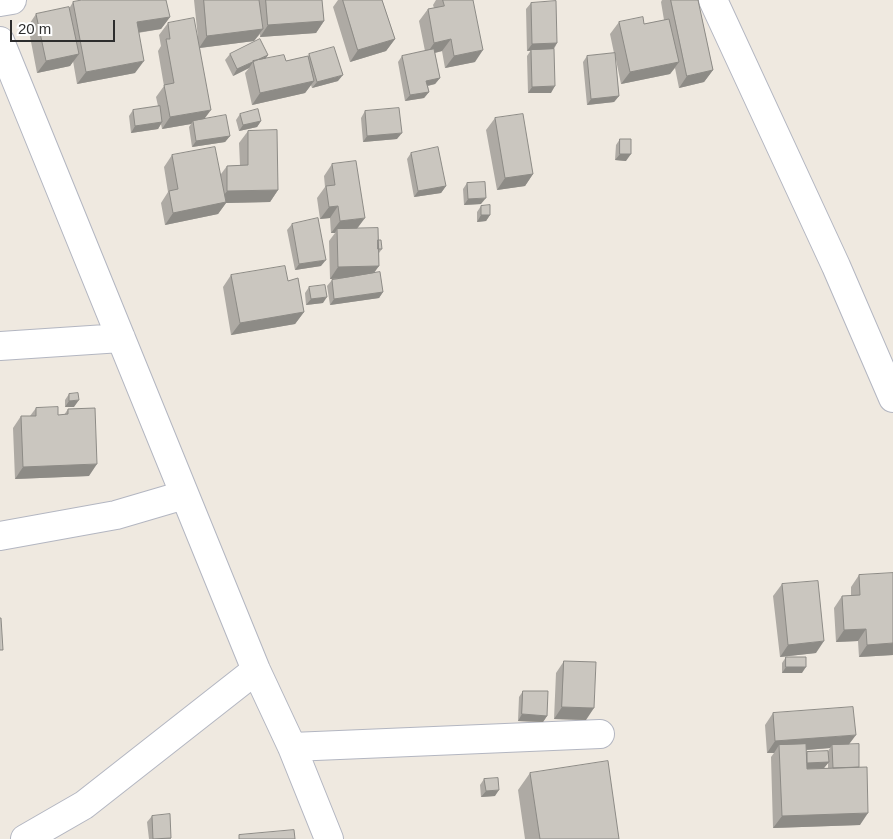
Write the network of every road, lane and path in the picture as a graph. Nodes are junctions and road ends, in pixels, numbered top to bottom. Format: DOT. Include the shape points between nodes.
graph roads {
  1 [pos="12,0"];
  2 [pos="713,0"];
  3 [pos="0,2"];
  4 [pos="0,41"];
  5 [pos="121,338"];
  6 [pos="0,346"];
  7 [pos="893,398"];
  8 [pos="184,495"];
  9 [pos="0,536"];
  10 [pos="256,670"];
  11 [pos="600,734"];
  12 [pos="292,747"];
  13 [pos="25,839"];
  14 [pos="329,839"];
  1 -- 3 [label="street"];
  2 -- 7 [label="street"];
  4 -- 5 [label="street"];
  5 -- 6 [label="street"];
  5 -- 8 [label="street"];
  8 -- 9 [label="street" via="116,515"];
  8 -- 10 [label="street"];
  10 -- 12 [label="street"];
  10 -- 13 [label="street" via="84,806"];
  11 -- 12 [label="street"];
  12 -- 14 [label="street"];
}
